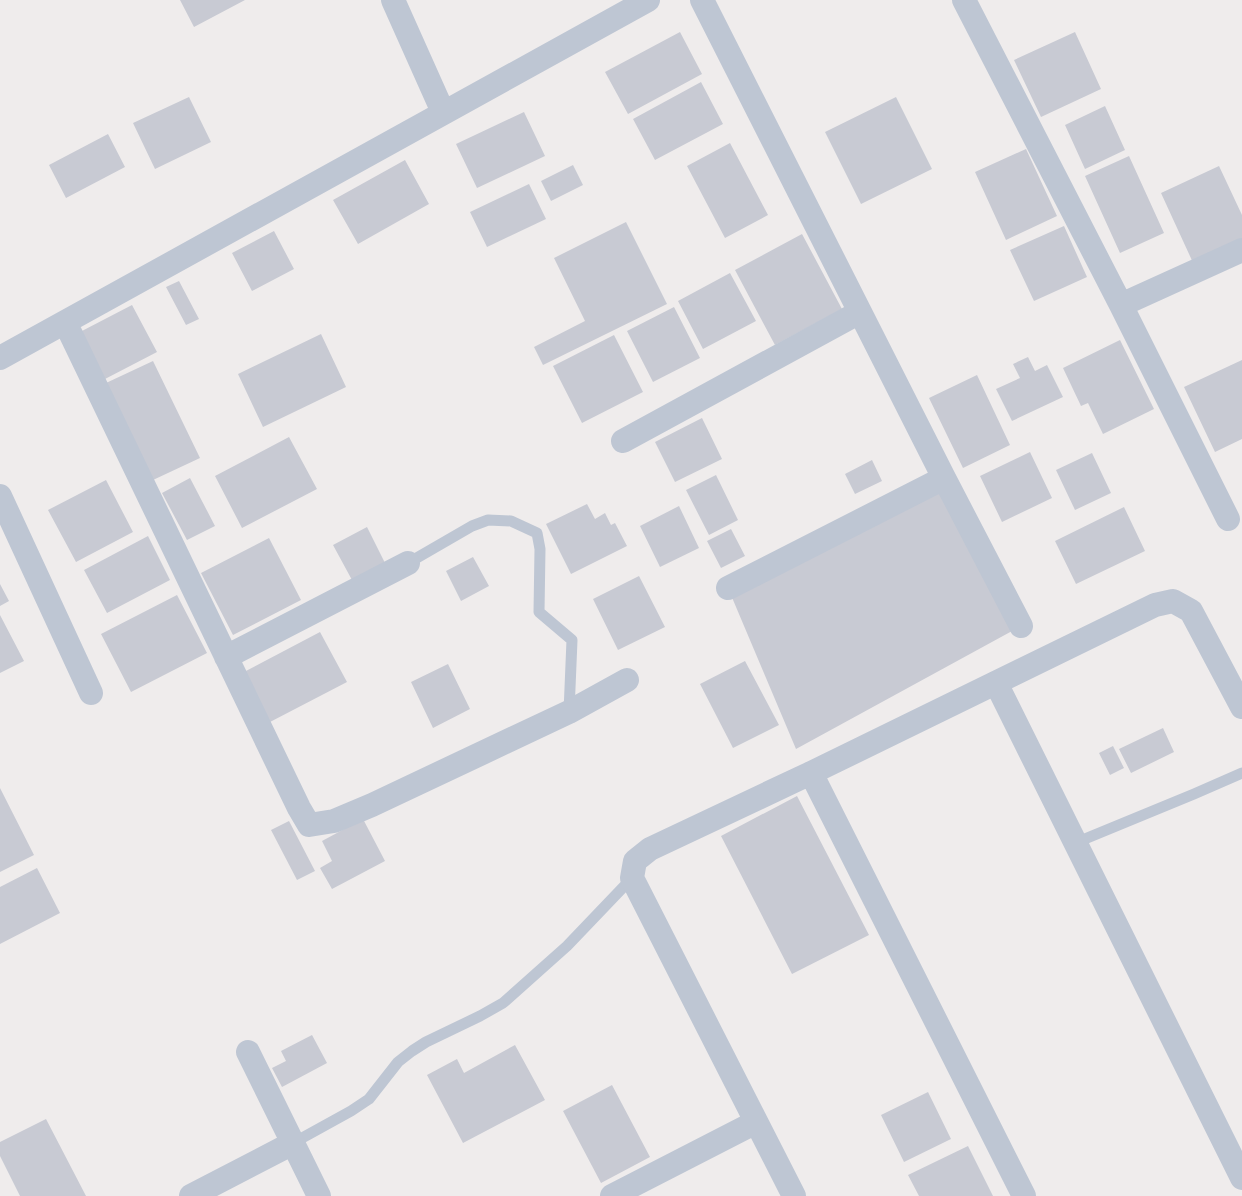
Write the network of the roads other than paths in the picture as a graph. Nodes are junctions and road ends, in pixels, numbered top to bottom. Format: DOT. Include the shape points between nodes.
graph roads {
  1 [pos="393,0"];
  2 [pos="648,0"];
  3 [pos="702,0"];
  4 [pos="964,0"];
  5 [pos="443,112"];
  6 [pos="1242,250"];
  7 [pos="1121,305"];
  8 [pos="860,312"];
  9 [pos="65,322"];
  10 [pos="0,358"];
  11 [pos="623,441"];
  12 [pos="944,478"];
  13 [pos="0,496"];
  14 [pos="1228,518"];
  15 [pos="408,563"];
  16 [pos="728,588"];
  17 [pos="1022,626"];
  18 [pos="226,657"];
  19 [pos="627,680"];
  20 [pos="996,683"];
  21 [pos="91,693"];
  22 [pos="1242,707"];
  23 [pos="569,712"];
  24 [pos="811,773"];
  25 [pos="1242,773"];
  26 [pos="1075,843"];
  27 [pos="632,878"];
  28 [pos="248,1052"];
  29 [pos="756,1122"];
  30 [pos="293,1143"];
  31 [pos="1242,1178"];
  32 [pos="191,1196"];
  33 [pos="319,1196"];
  34 [pos="612,1196"];
  35 [pos="794,1196"];
  36 [pos="1024,1196"];
  1 -- 5 [label="street"];
  2 -- 5 [label="street"];
  3 -- 8 [label="street"];
  4 -- 7 [label="street"];
  5 -- 9 [label="street"];
  6 -- 7 [label="street"];
  7 -- 14 [label="street"];
  8 -- 11 [label="street"];
  8 -- 12 [label="street"];
  9 -- 10 [label="street"];
  9 -- 18 [label="street"];
  12 -- 16 [label="street"];
  12 -- 17 [label="street"];
  13 -- 21 [label="street"];
  15 -- 18 [label="street"];
  15 -- 23 [label="lane" via="488,520 511,521 538,533 539,612 572,640"];
  18 -- 23 [label="street" via="309,825 341,818"];
  19 -- 23 [label="street"];
  20 -- 22 [label="street" via="1154,605 1174,601 1191,610"];
  20 -- 24 [label="street"];
  20 -- 26 [label="street"];
  24 -- 27 [label="street" via="650,848 635,861"];
  24 -- 36 [label="street"];
  25 -- 26 [label="lane"];
  26 -- 31 [label="street"];
  27 -- 29 [label="street"];
  27 -- 30 [label="lane" via="567,946 504,1003 412,1051 398,1062 369,1099"];
  28 -- 30 [label="street"];
  29 -- 34 [label="street"];
  29 -- 35 [label="street"];
  30 -- 32 [label="street"];
  30 -- 33 [label="street"];
}
